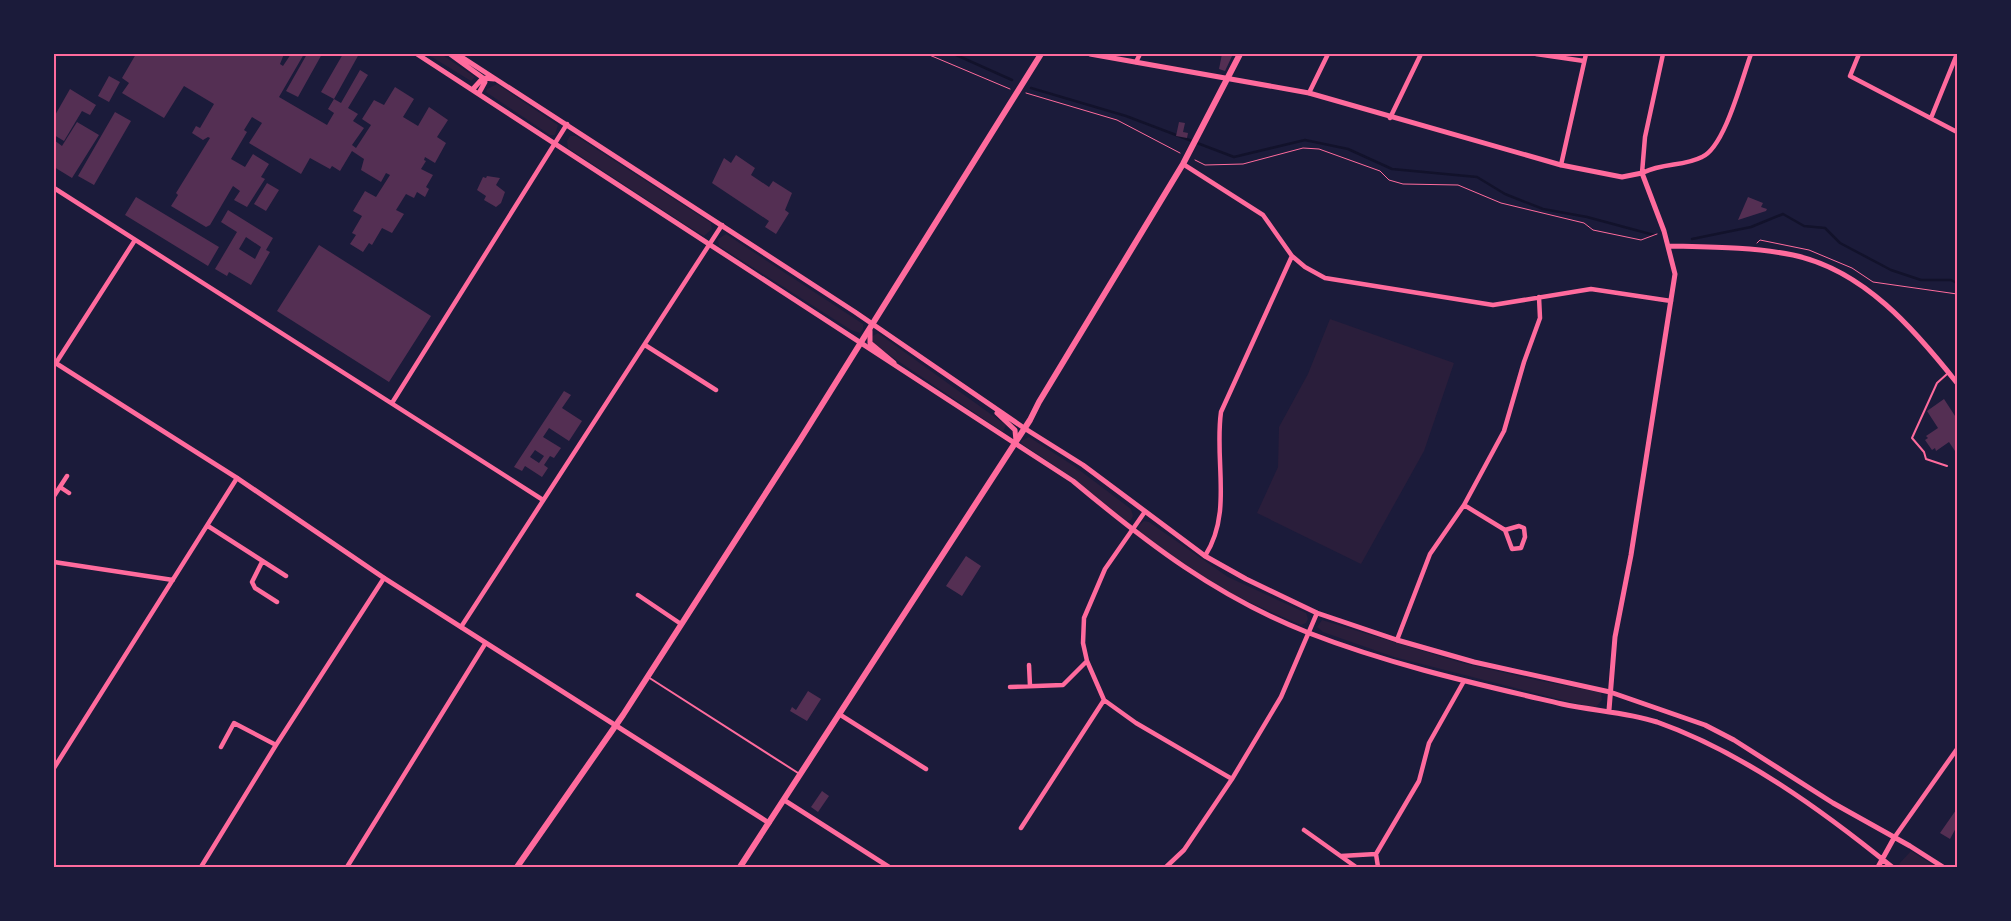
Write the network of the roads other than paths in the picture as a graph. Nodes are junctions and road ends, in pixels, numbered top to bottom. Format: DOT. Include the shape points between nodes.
graph roads {
  1 [pos="417,54"];
  2 [pos="450,54"];
  3 [pos="457,54"];
  4 [pos="1041,54"];
  5 [pos="1090,54"];
  6 [pos="1140,54"];
  7 [pos="1240,54"];
  8 [pos="1328,54"];
  9 [pos="1421,54"];
  10 [pos="1536,54"];
  11 [pos="1586,54"];
  12 [pos="1663,54"];
  13 [pos="1750,54"];
  14 [pos="1859,54"];
  15 [pos="1957,54"];
  16 [pos="1136,62"];
  17 [pos="1584,62"];
  18 [pos="483,78"];
  19 [pos="1227,79"];
  20 [pos="501,82"];
  21 [pos="473,89"];
  22 [pos="479,93"];
  23 [pos="1309,93"];
  24 [pos="1390,118"];
  25 [pos="1931,118"];
  26 [pos="567,124"];
  27 [pos="1957,132"];
  28 [pos="555,145"];
  29 [pos="1183,164"];
  30 [pos="1561,165"];
  31 [pos="1642,173"];
  32 [pos="54,188"];
  33 [pos="722,225"];
  34 [pos="135,240"];
  35 [pos="710,243"];
  36 [pos="1669,246"];
  37 [pos="1292,256"];
  38 [pos="1540,297"];
  39 [pos="1671,301"];
  40 [pos="872,327"];
  41 [pos="645,344"];
  42 [pos="862,344"];
  43 [pos="55,362"];
  44 [pos="1948,372"];
  45 [pos="914,379"];
  46 [pos="1957,383"];
  47 [pos="962,384"];
  48 [pos="716,390"];
  49 [pos="392,403"];
  50 [pos="1024,428"];
  51 [pos="1015,443"];
  52 [pos="1947,466"];
  53 [pos="68,476"];
  54 [pos="237,478"];
  55 [pos="60,487"];
  56 [pos="70,493"];
  57 [pos="54,496"];
  58 [pos="543,500"];
  59 [pos="1464,505"];
  60 [pos="1144,513"];
  61 [pos="208,526"];
  62 [pos="1132,530"];
  63 [pos="1505,530"];
  64 [pos="1205,556"];
  65 [pos="262,562"];
  66 [pos="56,563"];
  67 [pos="54,569"];
  68 [pos="286,576"];
  69 [pos="384,578"];
  70 [pos="173,580"];
  71 [pos="638,595"];
  72 [pos="277,602"];
  73 [pos="1317,612"];
  74 [pos="681,624"];
  75 [pos="461,627"];
  76 [pos="1309,633"];
  77 [pos="1397,640"];
  78 [pos="485,644"];
  79 [pos="1087,661"];
  80 [pos="1029,665"];
  81 [pos="647,676"];
  82 [pos="1464,681"];
  83 [pos="1030,686"];
  84 [pos="1010,687"];
  85 [pos="1610,692"];
  86 [pos="1104,700"];
  87 [pos="1609,710"];
  88 [pos="839,714"];
  89 [pos="616,724"];
  90 [pos="276,745"];
  91 [pos="221,747"];
  92 [pos="1957,749"];
  93 [pos="54,768"];
  94 [pos="926,769"];
  95 [pos="800,774"];
  96 [pos="1232,779"];
  97 [pos="784,800"];
  98 [pos="769,823"];
  99 [pos="1021,828"];
  100 [pos="1304,830"];
  101 [pos="1894,838"];
  102 [pos="1376,854"];
  103 [pos="1341,856"];
  104 [pos="1882,859"];
  105 [pos="200,867"];
  106 [pos="347,867"];
  107 [pos="517,867"];
  108 [pos="740,867"];
  109 [pos="889,867"];
  110 [pos="1166,867"];
  111 [pos="1356,867"];
  112 [pos="1378,867"];
  113 [pos="1878,867"];
  114 [pos="1892,867"];
  115 [pos="1942,867"];
  1 -- 21 [label="street"];
  2 -- 18 [label="street"];
  3 -- 20 [label="street"];
  4 -- 40 [label="main road"];
  5 -- 16 [label="street"];
  6 -- 16 [label="street"];
  7 -- 19 [label="main road"];
  8 -- 23 [label="street"];
  9 -- 24 [label="street"];
  10 -- 17 [label="street"];
  11 -- 17 [label="street"];
  12 -- 31 [label="street" via="1645,137"];
  13 -- 31 [label="street" via="1722,131 1711,151 1696,160 1657,166"];
  14 -- 25 [label="street" via="1850,76"];
  15 -- 25 [label="street"];
  16 -- 19 [label="street"];
  17 -- 30 [label="street"];
  18 -- 20 [label="street"];
  18 -- 21 [label="street"];
  18 -- 22 [label="street" via="485,82"];
  19 -- 23 [label="street"];
  19 -- 29 [label="main road"];
  20 -- 26 [label="street"];
  21 -- 22 [label="street"];
  22 -- 28 [label="street"];
  23 -- 24 [label="street"];
  24 -- 30 [label="street"];
  25 -- 27 [label="street"];
  26 -- 28 [label="street"];
  26 -- 33 [label="street"];
  28 -- 35 [label="street"];
  28 -- 49 [label="street"];
  29 -- 37 [label="street" via="1263,215"];
  29 -- 50 [label="main road"];
  30 -- 31 [label="street" via="1622,177"];
  31 -- 36 [label="street"];
  32 -- 34 [label="street"];
  33 -- 35 [label="street"];
  33 -- 40 [label="street"];
  34 -- 43 [label="street"];
  34 -- 49 [label="street"];
  35 -- 41 [label="street"];
  35 -- 42 [label="street"];
  36 -- 39 [label="street" via="1674,274"];
  36 -- 44 [label="street" via="1774,252 1822,264 1881,300"];
  37 -- 38 [label="street" via="1325,278 1493,305"];
  37 -- 64 [label="street" via="1221,412 1222,496 1214,536"];
  38 -- 39 [label="street" via="1591,289"];
  38 -- 59 [label="street" via="1540,318 1504,431"];
  39 -- 85 [label="street" via="1632,555 1615,637"];
  40 -- 42 [label="main road"];
  40 -- 45 [label="street" via="870,343"];
  40 -- 47 [label="street"];
  41 -- 48 [label="street"];
  41 -- 58 [label="street"];
  42 -- 45 [label="street"];
  42 -- 74 [label="main road"];
  43 -- 54 [label="street"];
  44 -- 46 [label="street"];
  44 -- 52 [label="lane" via="1937,383 1912,438 1926,459"];
  45 -- 51 [label="street"];
  47 -- 50 [label="street"];
  47 -- 51 [label="street" via="1015,430"];
  49 -- 58 [label="street"];
  50 -- 51 [label="main road"];
  50 -- 60 [label="street" via="1083,466"];
  51 -- 62 [label="street" via="1073,481"];
  51 -- 88 [label="main road"];
  53 -- 55 [label="street"];
  54 -- 61 [label="street"];
  54 -- 69 [label="street"];
  55 -- 56 [label="street"];
  55 -- 57 [label="street"];
  58 -- 75 [label="street"];
  59 -- 63 [label="street"];
  59 -- 77 [label="street" via="1430,554"];
  60 -- 62 [label="street"];
  60 -- 64 [label="street"];
  61 -- 65 [label="street"];
  61 -- 70 [label="street"];
  62 -- 76 [label="street" via="1208,584"];
  62 -- 79 [label="street" via="1106,569 1084,618 1083,643"];
  63 -- 63 [label="street" via="1518,526 1524,528 1521,548 1512,548"];
  64 -- 73 [label="street" via="1278,596"];
  65 -- 68 [label="street"];
  65 -- 72 [label="street" via="252,582 255,588"];
  66 -- 67 [label="street"];
  66 -- 70 [label="street"];
  69 -- 75 [label="street"];
  69 -- 90 [label="street"];
  70 -- 93 [label="street"];
  71 -- 74 [label="street"];
  73 -- 76 [label="street"];
  73 -- 77 [label="street"];
  74 -- 81 [label="main road"];
  75 -- 78 [label="street"];
  76 -- 82 [label="street" via="1378,657"];
  76 -- 96 [label="street" via="1281,697"];
  77 -- 85 [label="street" via="1474,662"];
  78 -- 89 [label="street"];
  78 -- 106 [label="street"];
  79 -- 83 [label="street" via="1063,685"];
  79 -- 86 [label="street"];
  80 -- 83 [label="street"];
  81 -- 89 [label="main road"];
  81 -- 95 [label="lane"];
  82 -- 87 [label="street" via="1580,707"];
  82 -- 102 [label="street" via="1429,743 1419,781"];
  83 -- 84 [label="street"];
  85 -- 87 [label="street"];
  85 -- 101 [label="street" via="1697,722 1734,740"];
  86 -- 96 [label="street" via="1136,723"];
  86 -- 99 [label="street"];
  87 -- 104 [label="street" via="1686,733 1737,759 1839,825"];
  88 -- 94 [label="street"];
  88 -- 95 [label="main road"];
  89 -- 98 [label="street"];
  89 -- 107 [label="main road"];
  90 -- 91 [label="street" via="234,723"];
  90 -- 105 [label="street"];
  92 -- 101 [label="street" via="1952,761"];
  95 -- 97 [label="main road"];
  96 -- 110 [label="street" via="1184,850"];
  97 -- 98 [label="main road"];
  97 -- 109 [label="street"];
  98 -- 108 [label="main road"];
  100 -- 103 [label="street"];
  101 -- 104 [label="street"];
  101 -- 115 [label="street"];
  102 -- 103 [label="street"];
  102 -- 112 [label="street"];
  103 -- 111 [label="street"];
  104 -- 113 [label="street"];
  104 -- 114 [label="street"];
}
